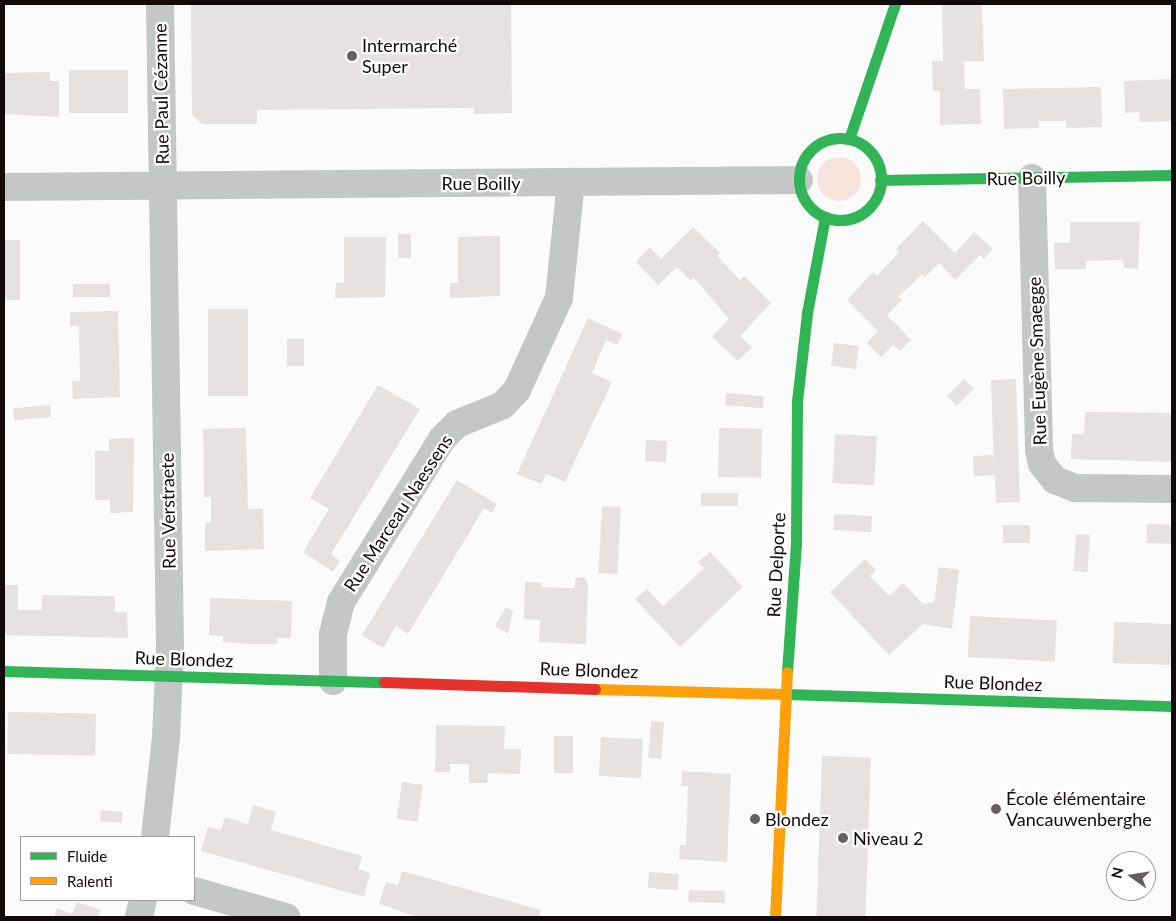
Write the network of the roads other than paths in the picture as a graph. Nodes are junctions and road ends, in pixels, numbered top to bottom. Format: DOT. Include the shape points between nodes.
graph roads {
  1 [pos="160,4"];
  2 [pos="895,4"];
  3 [pos="849,139"];
  4 [pos="1172,175"];
  5 [pos="1032,178"];
  6 [pos="799,180"];
  7 [pos="880,180"];
  8 [pos="571,182"];
  9 [pos="162,185"];
  10 [pos="4,187"];
  11 [pos="825,217"];
  12 [pos="1172,489"];
  13 [pos="4,671"];
  14 [pos="169,676"];
  15 [pos="333,681"];
  16 [pos="786,694"];
  17 [pos="1172,706"];
  18 [pos="155,836"];
  19 [pos="195,891"];
  20 [pos="143,901"];
  21 [pos="139,917"];
  22 [pos="286,917"];
  23 [pos="775,917"];
  1 -- 9 [label="street, Rue Paul Cézanne"];
  2 -- 3 [label="street"];
  3 -- 6 [label="street" via="830,139 810,150 802,162"];
  3 -- 7 [label="street" via="872,154"];
  4 -- 5 [label="street, Rue Boilly"];
  5 -- 7 [label="street, Rue Boilly"];
  5 -- 12 [label="street, Rue Eugène Smaegge" via="1042,464 1055,480 1075,488"];
  6 -- 8 [label="street, Rue Boilly"];
  6 -- 11 [label="street" via="806,203"];
  7 -- 11 [label="street" via="875,199 862,213 844,220"];
  8 -- 9 [label="street, Rue Boilly"];
  8 -- 15 [label="street, Rue Marceau Naessens" via="559,298 525,373 503,405 457,424 442,440 341,602 333,634"];
  9 -- 10 [label="street, Rue Boilly"];
  9 -- 14 [label="street, Rue Verstraete"];
  11 -- 16 [label="street, Rue Delporte" via="807,313 797,401 796,550"];
  13 -- 14 [label="street, Rue Blondez"];
  14 -- 15 [label="street, Rue Blondez"];
  14 -- 18 [label="street, Rue Verstraete"];
  15 -- 16 [label="street, Rue Blondez"];
  16 -- 17 [label="street, Rue Blondez"];
  16 -- 23 [label="street, Rue Delporte"];
  19 -- 22 [label="street"];
  20 -- 21 [label="street"];
}
